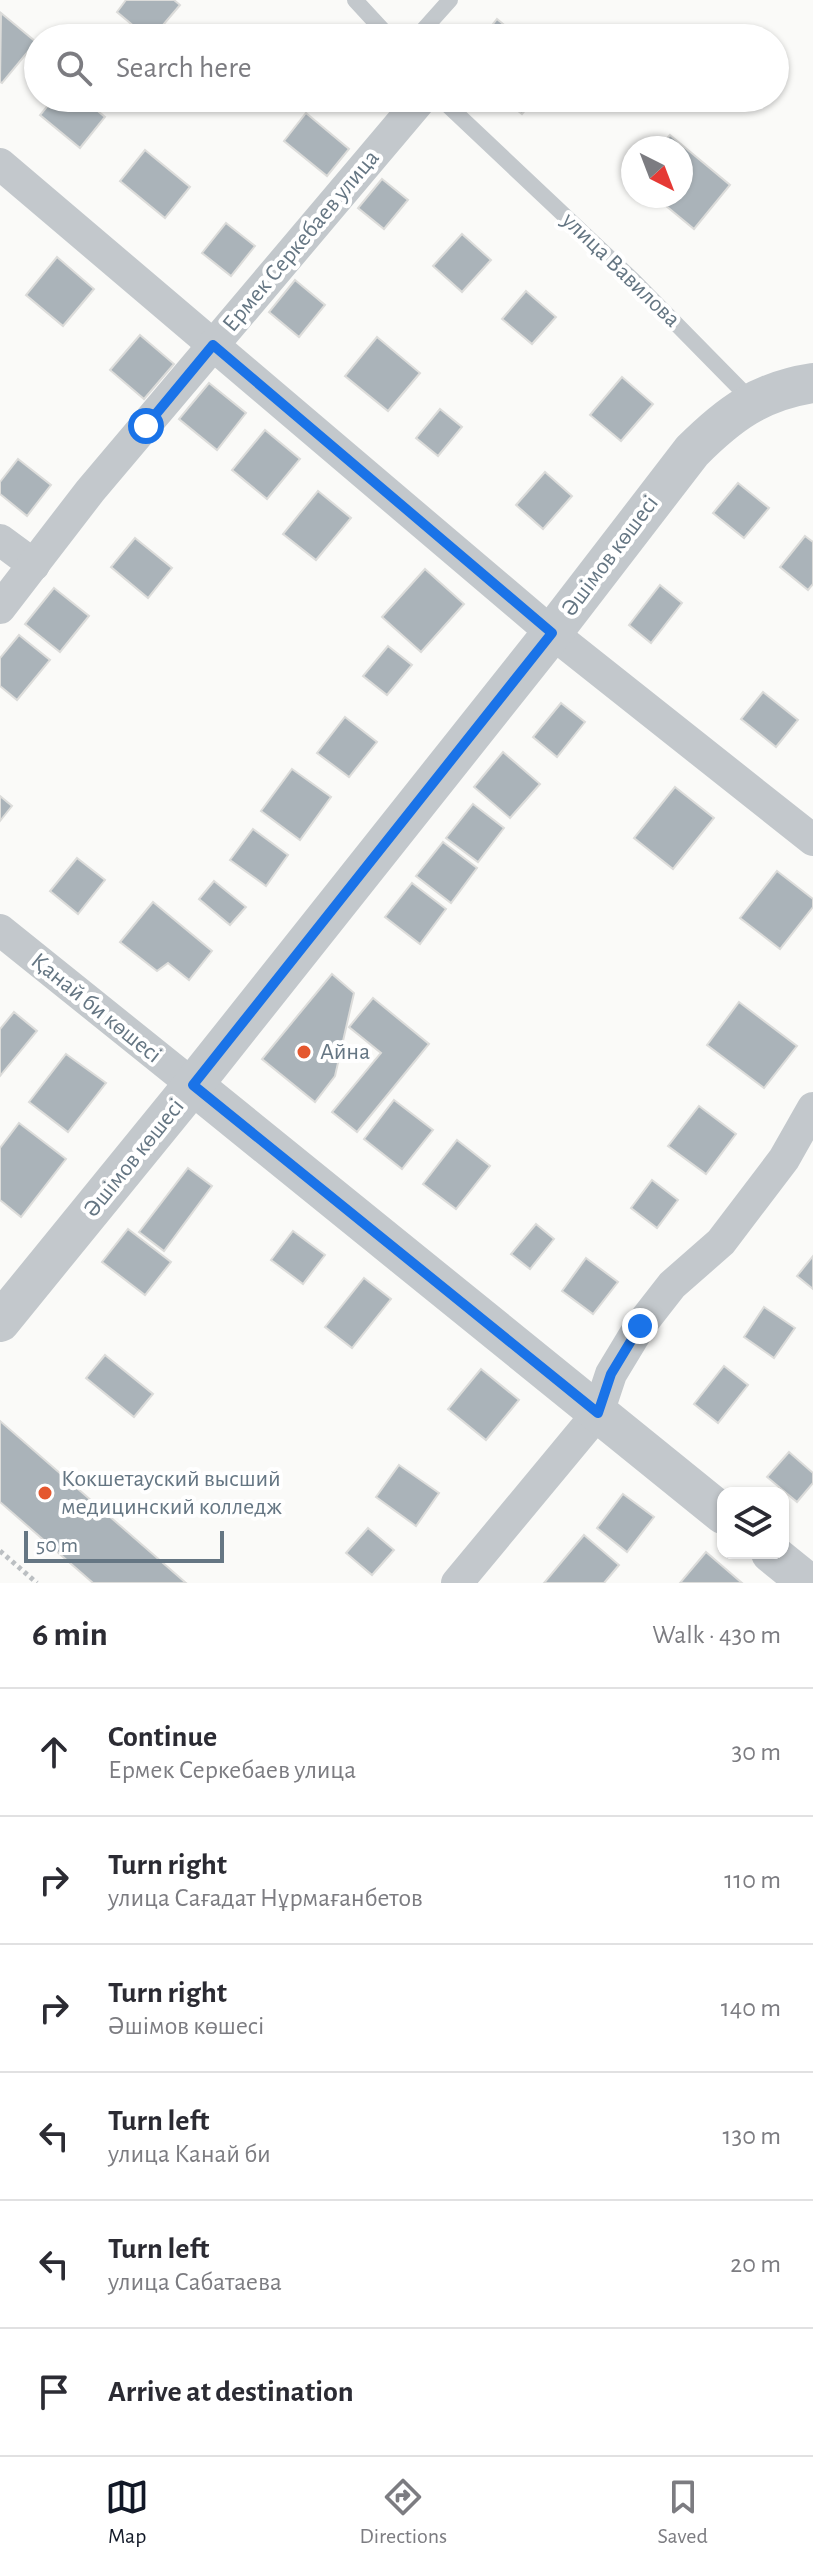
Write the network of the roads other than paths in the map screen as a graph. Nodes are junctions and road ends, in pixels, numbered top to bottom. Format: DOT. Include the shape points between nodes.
graph roads {
  1 [pos="355,0"];
  2 [pos="450,0"];
  3 [pos="377,24"];
  4 [pos="429,24"];
  5 [pos="410,112"];
  6 [pos="455,112"];
  7 [pos="0,164"];
  8 [pos="213,345"];
  9 [pos="813,383"];
  10 [pos="752,401"];
  11 [pos="0,540"];
  12 [pos="34,565"];
  13 [pos="0,608"];
  14 [pos="552,633"];
  15 [pos="813,840"];
  16 [pos="0,930"];
  17 [pos="193,1085"];
  18 [pos="813,1108"];
  19 [pos="0,1322"];
  20 [pos="598,1413"];
  21 [pos="717,1509"];
  22 [pos="778,1559"];
  23 [pos="457,1583"];
  24 [pos="808,1583"];
  1 -- 3 [label="lane"];
  2 -- 4 [label="lane"];
  5 -- 8 [label="street, Ермек Серкебаев улица"];
  6 -- 10 [label="lane, улица Вавилова"];
  7 -- 8 [label="street"];
  8 -- 12 [label="street, Ермек Серкебаев улица"];
  8 -- 14 [label="street"];
  9 -- 10 [label="street"];
  10 -- 14 [label="street, Әшімов көшесі" via="692,451"];
  11 -- 12 [label="street"];
  12 -- 13 [label="street, Ермек Серкебаев улица"];
  14 -- 15 [label="street"];
  14 -- 17 [label="street, Әшімов көшесі"];
  16 -- 17 [label="street, Қанай би көшесі"];
  17 -- 19 [label="street, Әшімов көшесі"];
  17 -- 20 [label="street"];
  18 -- 20 [label="street" via="784,1159 721,1242 672,1285 640,1326 611,1374"];
  20 -- 21 [label="street"];
  20 -- 23 [label="street"];
  22 -- 24 [label="street"];
}
